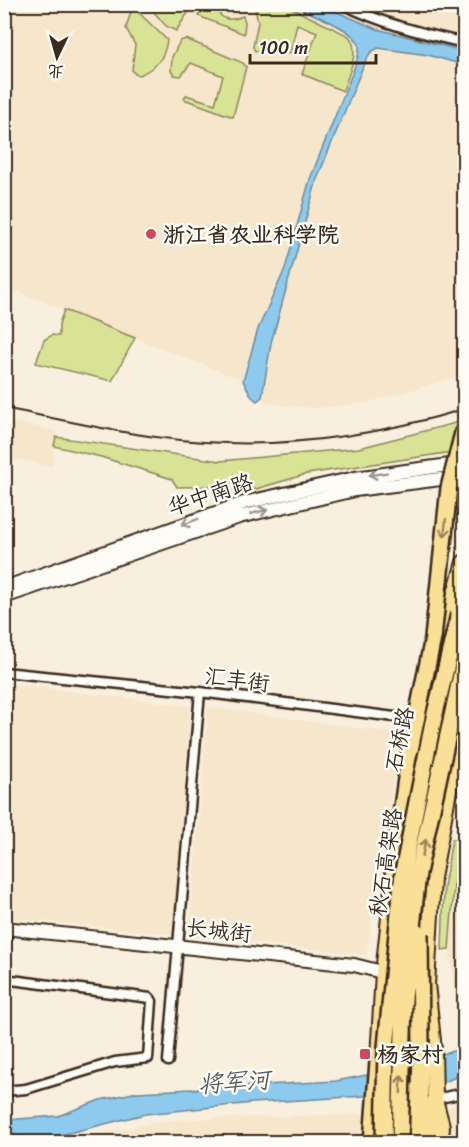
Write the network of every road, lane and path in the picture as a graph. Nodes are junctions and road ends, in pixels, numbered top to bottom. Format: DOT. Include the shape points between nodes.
graph roads {
  1 [pos="343,4"];
  2 [pos="465,43"];
  3 [pos="465,429"];
  4 [pos="465,463"];
  5 [pos="465,476"];
  6 [pos="465,562"];
  7 [pos="4,588"];
  8 [pos="465,593"];
  9 [pos="4,597"];
  10 [pos="465,661"];
  11 [pos="4,672"];
  12 [pos="200,692"];
  13 [pos="464,716"];
  14 [pos="425,721"];
  15 [pos="393,871"];
  16 [pos="418,873"];
  17 [pos="6,928"];
  18 [pos="179,946"];
  19 [pos="4,955"];
  20 [pos="383,973"];
  21 [pos="4,979"];
  22 [pos="427,984"];
  23 [pos="168,1061"];
  24 [pos="377,1064"];
  25 [pos="4,1091"];
  26 [pos="465,1093"];
  27 [pos="434,1098"];
  28 [pos="376,1102"];
  29 [pos="372,1143"];
  30 [pos="378,1143"];
  31 [pos="384,1143"];
  32 [pos="400,1143"];
  33 [pos="412,1143"];
  34 [pos="419,1143"];
  35 [pos="433,1143"];
  36 [pos="441,1143"];
  1 -- 2 [label="street" via="391,25"];
  3 -- 15 [label="highway, one-way, bridge" via="449,488 432,638 410,750"];
  4 -- 7 [label="main road, 华中南路, one-way" via="355,478 244,503"];
  9 -- 5 [label="main road, 华中南路, one-way" via="239,517 355,490"];
  6 -- 14 [label="main road, 石桥路" via="442,639"];
  8 -- 31 [label="highway, 秋石高架路, bridge" via="403,873 386,1047"];
  16 -- 10 [label="highway, 秋石高架路, one-way, bridge"];
  11 -- 12 [label="street, 汇丰街"];
  12 -- 14 [label="street, 汇丰街"];
  12 -- 18 [label="street"];
  13 -- 14 [label="street, 汇丰街"];
  13 -- 22 [label="main road" via="433,878"];
  14 -- 15 [label="main road, 石桥路"];
  15 -- 20 [label="main road, 石桥路"];
  32 -- 16 [label="highway, 秋石高架路, one-way, bridge" via="404,999"];
  16 -- 34 [label="highway, bridge"];
  17 -- 18 [label="main road, 长城街"];
  17 -- 19 [label="street"];
  18 -- 20 [label="main road, 长城街" via="354,965"];
  18 -- 23 [label="street"];
  20 -- 22 [label="main road, 长城街"];
  20 -- 24 [label="main road, 石桥路"];
  21 -- 25 [label="street" via="152,1001 148,1058 115,1062 26,1089"];
  22 -- 27 [label="main road"];
  22 -- 33 [label="main road"];
  24 -- 28 [label="highway"];
  26 -- 27 [label="street"];
  27 -- 35 [label="highway"];
  27 -- 36 [label="main road" via="442,1126"];
  28 -- 29 [label="highway"];
  28 -- 30 [label="main road"];
}
